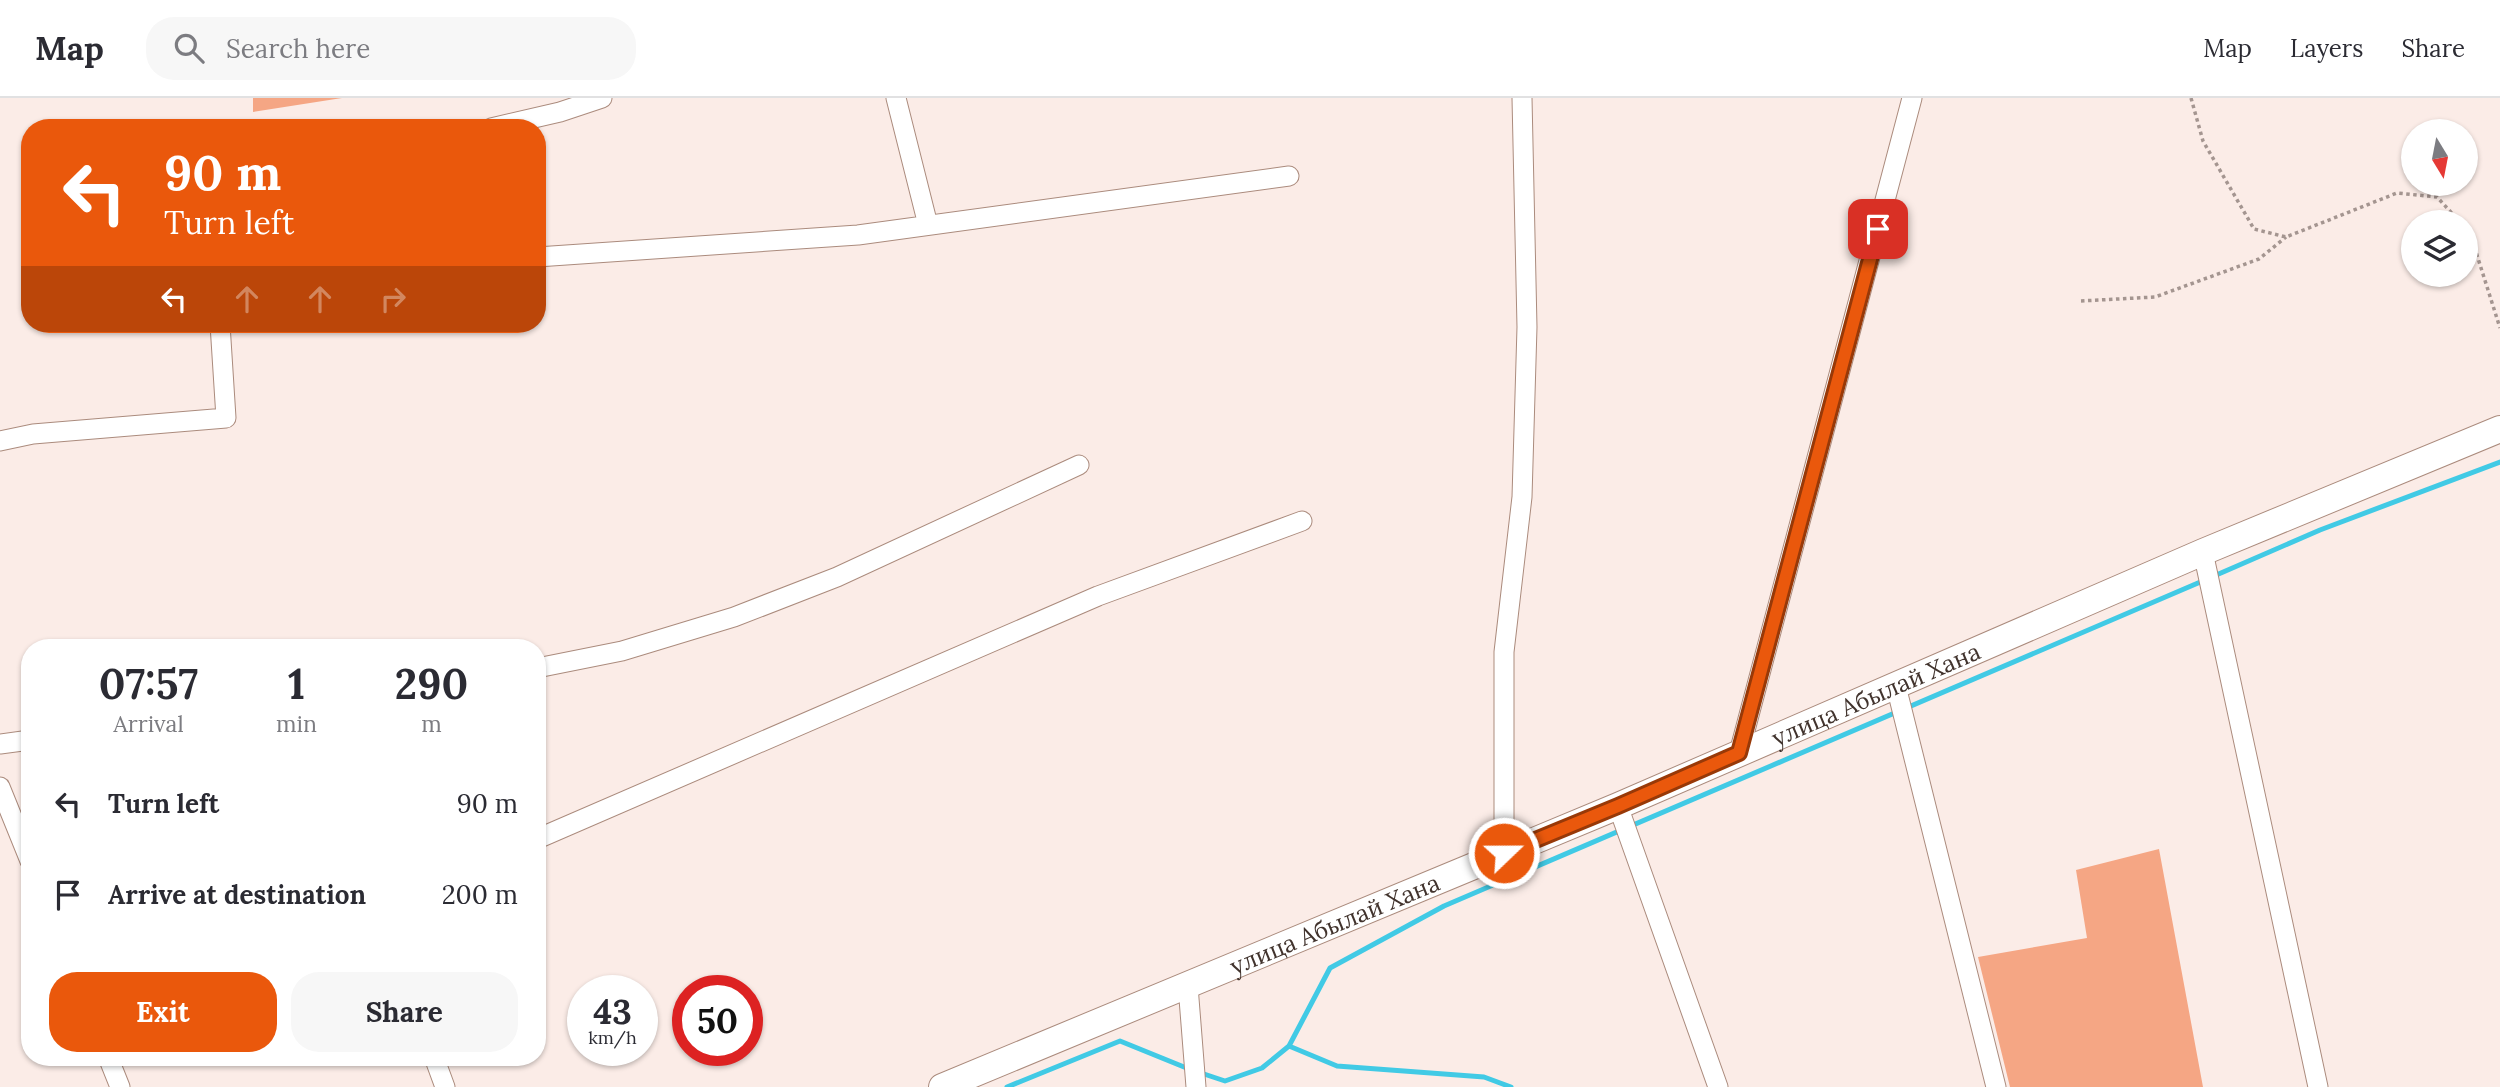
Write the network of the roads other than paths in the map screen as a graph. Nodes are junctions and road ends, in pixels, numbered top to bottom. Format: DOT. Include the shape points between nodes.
graph roads {
  1 [pos="602,98"];
  2 [pos="896,98"];
  3 [pos="1522,98"];
  4 [pos="1912,98"];
  5 [pos="529,119"];
  6 [pos="1289,176"];
  7 [pos="928,225"];
  8 [pos="546,256"];
  9 [pos="221,333"];
  10 [pos="2500,429"];
  11 [pos="0,441"];
  12 [pos="1079,465"];
  13 [pos="1302,521"];
  14 [pos="2203,552"];
  15 [pos="546,666"];
  16 [pos="1896,686"];
  17 [pos="21,741"];
  18 [pos="0,744"];
  19 [pos="1739,753"];
  20 [pos="0,787"];
  21 [pos="1618,806"];
  22 [pos="546,835"];
  23 [pos="21,839"];
  24 [pos="1504,853"];
  25 [pos="1188,986"];
  26 [pos="112,1066"];
  27 [pos="437,1066"];
  28 [pos="120,1087"];
  29 [pos="445,1087"];
  30 [pos="942,1087"];
  31 [pos="1196,1087"];
  32 [pos="1718,1087"];
  33 [pos="1996,1087"];
  34 [pos="2318,1087"];
  1 -- 5 [label="street"];
  2 -- 7 [label="street"];
  3 -- 24 [label="street" via="1527,327 1522,497 1504,652"];
  4 -- 19 [label="street"];
  6 -- 7 [label="street"];
  7 -- 8 [label="street" via="858,235"];
  9 -- 11 [label="street" via="226,418 33,434"];
  10 -- 14 [label="main road, улица Абылай Хана"];
  12 -- 15 [label="street" via="838,577 734,617 622,651"];
  13 -- 22 [label="street" via="1098,596"];
  14 -- 16 [label="main road, улица Абылай Хана"];
  14 -- 34 [label="street"];
  16 -- 19 [label="main road, улица Абылай Хана"];
  16 -- 33 [label="street"];
  17 -- 18 [label="street"];
  19 -- 21 [label="main road, улица Абылай Хана"];
  20 -- 23 [label="street"];
  21 -- 24 [label="main road, улица Абылай Хана"];
  21 -- 32 [label="street"];
  24 -- 25 [label="main road, улица Абылай Хана"];
  25 -- 30 [label="main road, улица Абылай Хана"];
  25 -- 31 [label="street"];
  26 -- 28 [label="street"];
  27 -- 29 [label="street"];
}
